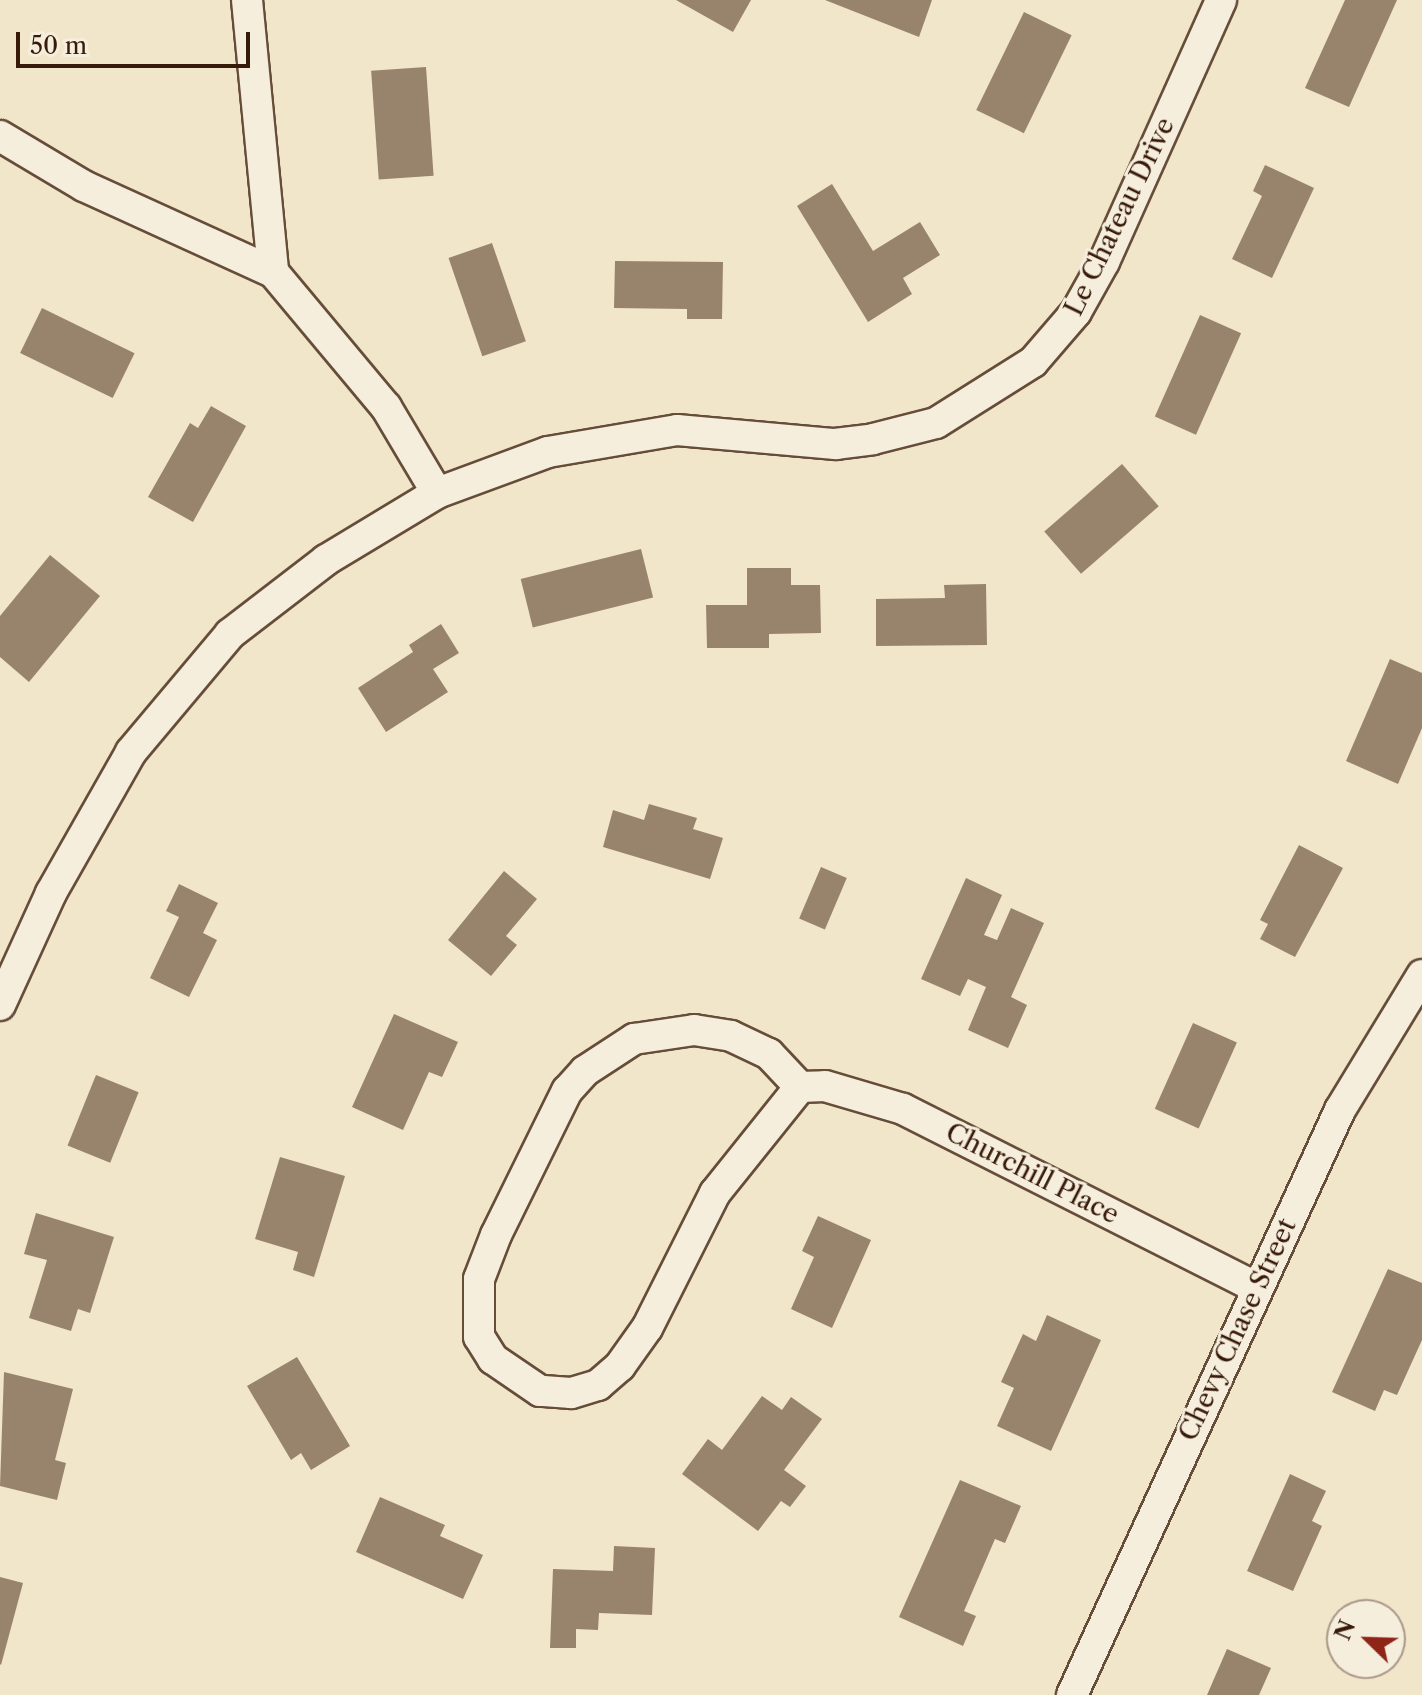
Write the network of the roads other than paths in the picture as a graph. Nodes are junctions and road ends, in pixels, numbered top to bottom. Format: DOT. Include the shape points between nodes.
graph roads {
  1 [pos="247,0"];
  2 [pos="1221,0"];
  3 [pos="0,136"];
  4 [pos="273,272"];
  5 [pos="437,493"];
  6 [pos="12,944"];
  7 [pos="1422,975"];
  8 [pos="0,1005"];
  9 [pos="800,1087"];
  10 [pos="1256,1287"];
  11 [pos="1072,1695"];
  1 -- 4 [label="street"];
  2 -- 5 [label="street, Le Chateau Drive" via="1076,312 1054,342 1003,385 905,433 835,444 719,431 635,433 548,452"];
  3 -- 4 [label="street" via="84,186"];
  4 -- 5 [label="street" via="386,407"];
  5 -- 6 [label="street, Le Chateau Drive" via="326,560 230,634 174,696 104,793"];
  6 -- 8 [label="street, Le Chateau Drive"];
  7 -- 10 [label="street, Chevy Chase Street" via="1340,1110"];
  9 -- 9 [label="street" via="769,1054 731,1036 694,1030 634,1039 585,1071 523,1173 479,1279 479,1337 493,1359 540,1391 571,1393 598,1385 620,1366 647,1328 715,1193"];
  9 -- 10 [label="street, Churchill Place" via="825,1086 903,1109"];
  10 -- 11 [label="street, Chevy Chase Street"];
}
